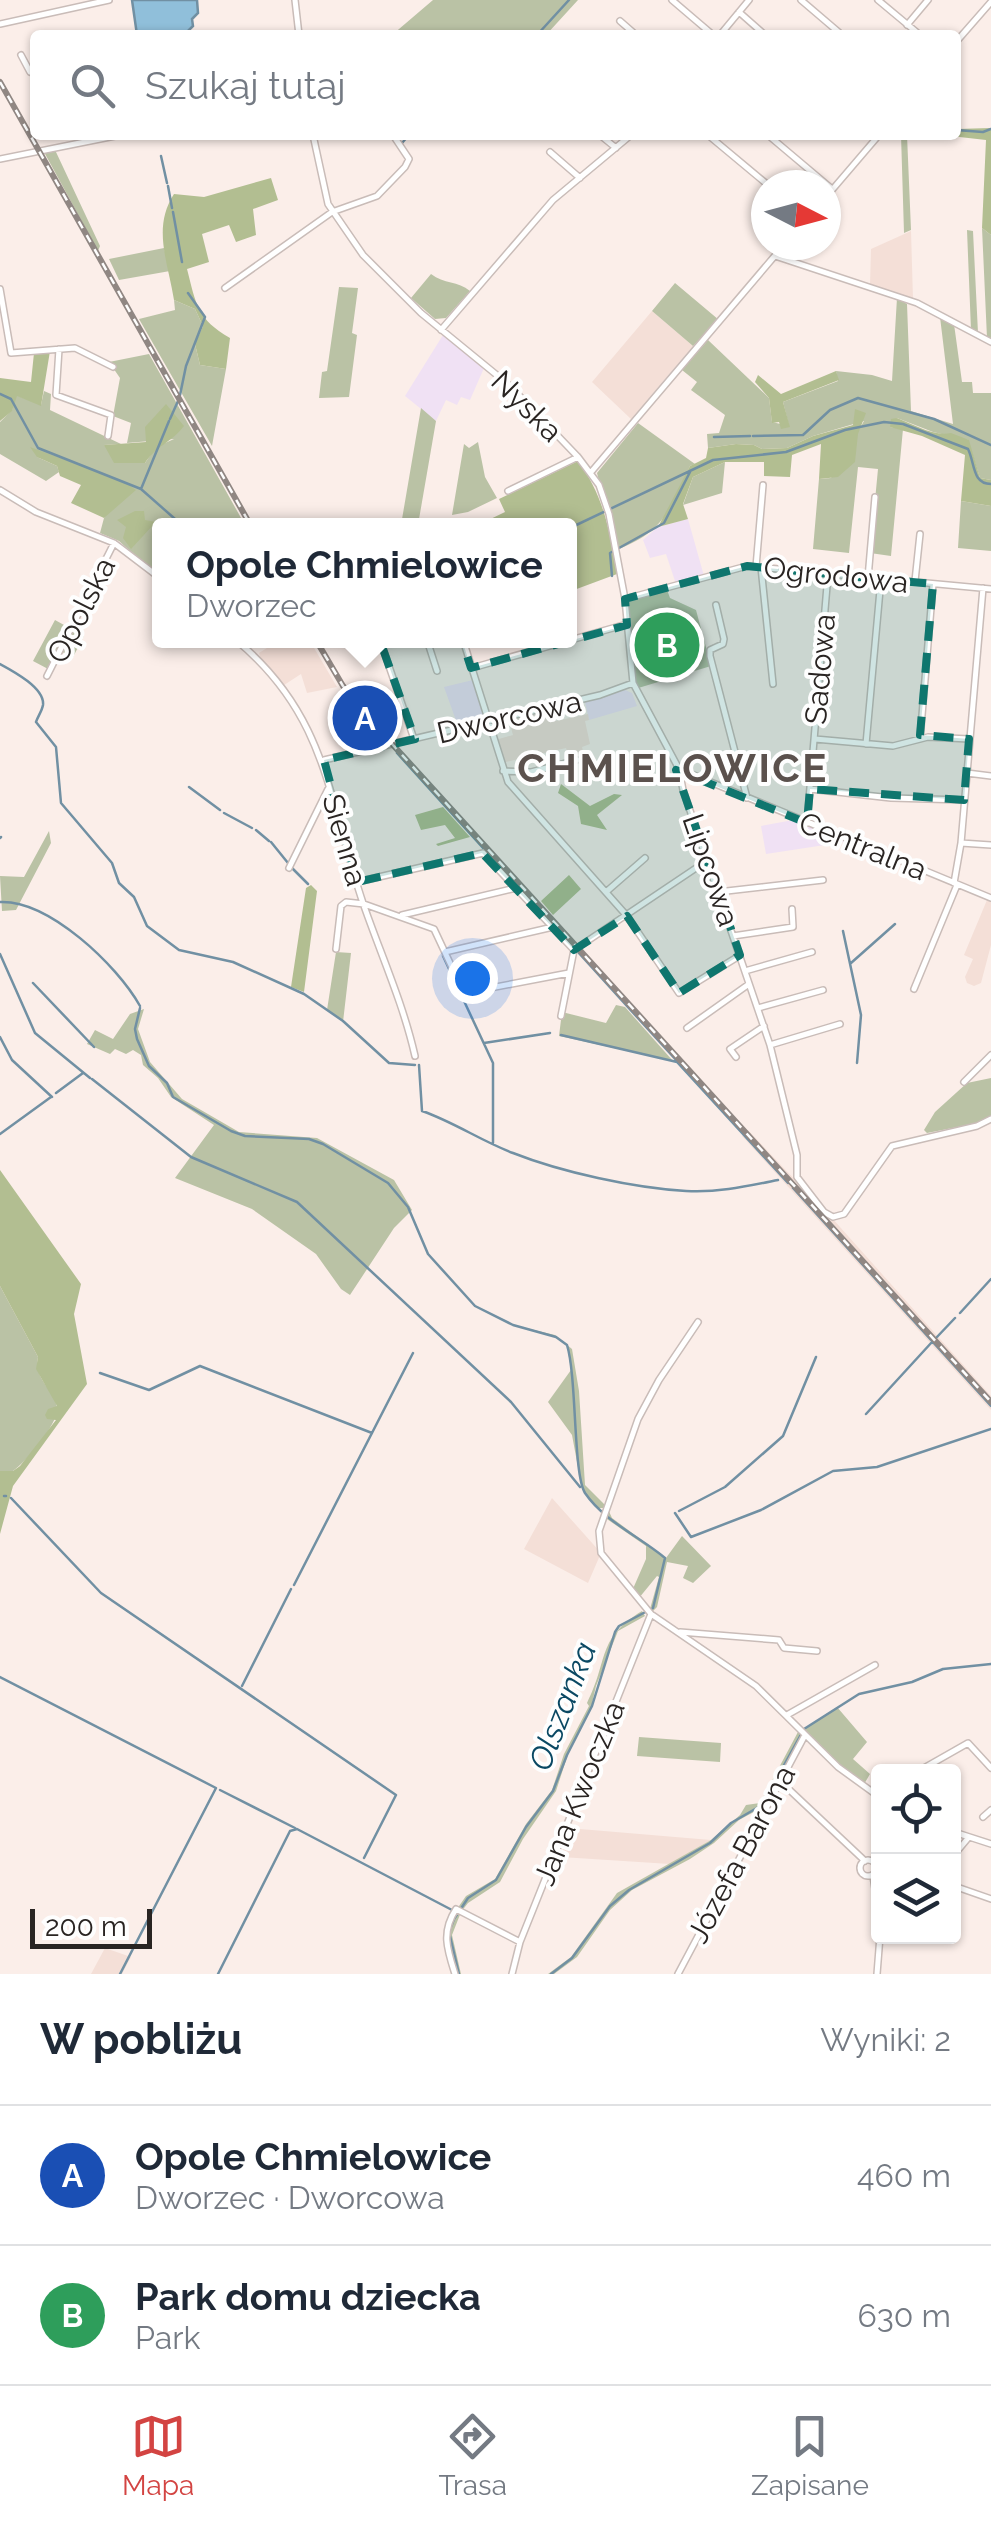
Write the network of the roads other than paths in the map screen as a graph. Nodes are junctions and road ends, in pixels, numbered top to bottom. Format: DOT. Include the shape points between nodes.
graph roads {
  1 [pos="109,0"];
  2 [pos="295,0"];
  3 [pos="672,0"];
  4 [pos="749,0"];
  5 [pos="801,0"];
  6 [pos="878,0"];
  7 [pos="928,0"];
  8 [pos="991,2"];
  9 [pos="738,12"];
  10 [pos="620,21"];
  11 [pos="0,24"];
  12 [pos="907,25"];
  13 [pos="298,30"];
  14 [pos="630,30"];
  15 [pos="710,30"];
  16 [pos="721,30"];
  17 [pos="759,30"];
  18 [pos="836,30"];
  19 [pos="914,30"];
  20 [pos="961,36"];
  21 [pos="21,56"];
  22 [pos="30,66"];
  23 [pos="94,140"];
  24 [pos="315,140"];
  25 [pos="396,140"];
  26 [pos="606,140"];
  27 [pos="625,140"];
  28 [pos="714,140"];
  29 [pos="774,140"];
  30 [pos="874,140"];
  31 [pos="616,148"];
  32 [pos="550,152"];
  33 [pos="0,160"];
  34 [pos="809,170"];
  35 [pos="751,171"];
  36 [pos="580,178"];
  37 [pos="841,178"];
  38 [pos="332,212"];
  39 [pos="772,260"];
  40 [pos="787,260"];
  41 [pos="0,288"];
  42 [pos="226,288"];
  43 [pos="442,330"];
  44 [pos="991,342"];
  45 [pos="59,348"];
  46 [pos="113,366"];
  47 [pos="108,436"];
  48 [pos="578,457"];
  49 [pos="591,472"];
  50 [pos="762,485"];
  51 [pos="0,490"];
  52 [pos="508,491"];
  53 [pos="874,497"];
  54 [pos="920,534"];
  55 [pos="114,543"];
  56 [pos="758,567"];
  57 [pos="152,572"];
  58 [pos="828,574"];
  59 [pos="868,578"];
  60 [pos="881,580"];
  61 [pos="914,583"];
  62 [pos="933,584"];
  63 [pos="987,589"];
  64 [pos="624,599"];
  65 [pos="716,605"];
  66 [pos="627,624"];
  67 [pos="577,638"];
  68 [pos="245,648"];
  69 [pos="383,648"];
  70 [pos="429,648"];
  71 [pos="465,648"];
  72 [pos="542,648"];
  73 [pos="472,668"];
  74 [pos="437,671"];
  75 [pos="47,676"];
  76 [pos="633,683"];
  77 [pos="773,684"];
  78 [pos="488,722"];
  79 [pos="815,738"];
  80 [pos="414,739"];
  81 [pos="920,739"];
  82 [pos="968,739"];
  83 [pos="866,744"];
  84 [pos="324,760"];
  85 [pos="577,760"];
  86 [pos="680,770"];
  87 [pos="503,771"];
  88 [pos="967,773"];
  89 [pos="991,776"];
  90 [pos="329,786"];
  91 [pos="810,789"];
  92 [pos="747,798"];
  93 [pos="964,800"];
  94 [pos="807,822"];
  95 [pos="961,843"];
  96 [pos="991,845"];
  97 [pos="644,858"];
  98 [pos="708,860"];
  99 [pos="290,868"];
  100 [pos="823,880"];
  101 [pos="357,882"];
  102 [pos="956,884"];
  103 [pos="516,888"];
  104 [pos="606,892"];
  105 [pos="718,892"];
  106 [pos="991,898"];
  107 [pos="364,904"];
  108 [pos="792,909"];
  109 [pos="398,916"];
  110 [pos="627,916"];
  111 [pos="553,927"];
  112 [pos="733,936"];
  113 [pos="336,949"];
  114 [pos="574,950"];
  115 [pos="445,952"];
  116 [pos="812,952"];
  117 [pos="740,955"];
  118 [pos="745,971"];
  119 [pos="569,974"];
  120 [pos="749,984"];
  121 [pos="914,989"];
  122 [pos="824,990"];
  123 [pos="758,1008"];
  124 [pos="561,1016"];
  125 [pos="840,1024"];
  126 [pos="764,1026"];
  127 [pos="686,1028"];
  128 [pos="770,1044"];
  129 [pos="991,1055"];
  130 [pos="415,1056"];
  131 [pos="736,1057"];
  132 [pos="964,1082"];
  133 [pos="991,1118"];
  134 [pos="698,1322"];
  135 [pos="650,1612"];
  136 [pos="680,1632"];
  137 [pos="817,1651"];
  138 [pos="875,1666"];
  139 [pos="787,1716"];
  140 [pos="806,1736"];
  141 [pos="932,1764"];
  142 [pos="991,1768"];
  143 [pos="780,1781"];
  144 [pos="871,1791"];
  145 [pos="991,1810"];
  146 [pos="983,1817"];
  147 [pos="961,1834"];
  148 [pos="969,1837"];
  149 [pos="991,1844"];
  150 [pos="955,1854"];
  151 [pos="871,1861"];
  152 [pos="871,1863"];
  153 [pos="871,1869"];
  154 [pos="870,1876"];
  155 [pos="871,1879"];
  156 [pos="961,1888"];
  157 [pos="991,1899"];
  158 [pos="520,1942"];
  159 [pos="879,1944"];
  160 [pos="455,1974"];
  161 [pos="512,1974"];
  162 [pos="678,1974"];
  163 [pos="877,1974"];
  1 -- 11 [label="street"];
  2 -- 13 [label="street"];
  3 -- 15 [label="street"];
  4 -- 9 [label="street"];
  5 -- 18 [label="street"];
  6 -- 12 [label="street"];
  7 -- 12 [label="street"];
  8 -- 20 [label="street"];
  9 -- 16 [label="street"];
  9 -- 17 [label="street"];
  10 -- 14 [label="street"];
  12 -- 19 [label="street"];
  21 -- 22 [label="street"];
  23 -- 33 [label="street"];
  24 -- 38 [label="street"];
  25 -- 38 [label="street" via="409,159 405,167 377,196"];
  26 -- 31 [label="street"];
  27 -- 31 [label="street"];
  28 -- 35 [label="street"];
  29 -- 34 [label="street"];
  30 -- 37 [label="street"];
  31 -- 36 [label="street"];
  32 -- 36 [label="street"];
  36 -- 43 [label="street" via="553,200"];
  38 -- 42 [label="street"];
  38 -- 43 [label="street, Nyska" via="370,264"];
  39 -- 49 [label="street"];
  40 -- 44 [label="street" via="902,298"];
  41 -- 45 [label="street" via="12,353"];
  43 -- 48 [label="street, Nyska"];
  45 -- 46 [label="street"];
  45 -- 47 [label="street" via="56,395 111,415"];
  48 -- 49 [label="street, Nyska"];
  48 -- 52 [label="street"];
  49 -- 64 [label="street, Nyska" via="608,508"];
  50 -- 56 [label="street"];
  51 -- 55 [label="street, Opolska"];
  53 -- 59 [label="street"];
  54 -- 61 [label="street"];
  55 -- 57 [label="street, Opolska"];
  55 -- 75 [label="street, Opolska"];
  56 -- 58 [label="street, Ogrodowa"];
  56 -- 64 [label="street, Ogrodowa"];
  56 -- 77 [label="street"];
  58 -- 59 [label="street, Ogrodowa"];
  58 -- 79 [label="street, Sadowa"];
  59 -- 60 [label="street, Ogrodowa"];
  60 -- 61 [label="street, Ogrodowa"];
  60 -- 83 [label="street"];
  61 -- 62 [label="street, Ogrodowa"];
  62 -- 63 [label="street, Ogrodowa"];
  62 -- 81 [label="street"];
  63 -- 82 [label="street"];
  64 -- 66 [label="street, Nyska"];
  65 -- 92 [label="street" via="724,638 710,656"];
  66 -- 67 [label="street"];
  66 -- 76 [label="street, Nyska"];
  68 -- 84 [label="street, Sienna" via="292,702"];
  69 -- 80 [label="street"];
  70 -- 74 [label="street"];
  71 -- 73 [label="street"];
  72 -- 73 [label="street"];
  73 -- 78 [label="street"];
  76 -- 78 [label="street, Dworcowa"];
  76 -- 86 [label="street, Nyska"];
  78 -- 80 [label="street, Dworcowa"];
  78 -- 87 [label="street"];
  79 -- 83 [label="street"];
  79 -- 91 [label="street, Sadowa"];
  80 -- 84 [label="street, Dworcowa"];
  81 -- 82 [label="street"];
  81 -- 83 [label="street" via="900,746"];
  82 -- 88 [label="street"];
  84 -- 90 [label="street, Sienna"];
  85 -- 87 [label="street"];
  86 -- 92 [label="street, Centralna"];
  86 -- 98 [label="street, Lipcowa"];
  87 -- 104 [label="street"];
  88 -- 89 [label="street"];
  88 -- 93 [label="street"];
  90 -- 99 [label="street"];
  90 -- 101 [label="street, Sienna"];
  91 -- 93 [label="street"];
  91 -- 94 [label="street, Sadowa"];
  92 -- 94 [label="street, Centralna"];
  93 -- 95 [label="street"];
  94 -- 102 [label="street, Centralna"];
  95 -- 96 [label="street"];
  95 -- 102 [label="street"];
  97 -- 104 [label="street"];
  98 -- 105 [label="street, Lipcowa"];
  98 -- 110 [label="street"];
  100 -- 105 [label="street"];
  101 -- 103 [label="street" via="483,854"];
  101 -- 107 [label="street, Sienna"];
  102 -- 106 [label="street, Centralna"];
  102 -- 121 [label="street"];
  103 -- 109 [label="street"];
  103 -- 111 [label="street"];
  104 -- 110 [label="street"];
  105 -- 112 [label="street, Lipcowa"];
  107 -- 109 [label="street"];
  107 -- 113 [label="street" via="341,906"];
  107 -- 130 [label="street, Sienna"];
  108 -- 112 [label="street" via="794,927"];
  109 -- 115 [label="street" via="434,929"];
  110 -- 114 [label="street"];
  110 -- 117 [label="street" via="680,994"];
  111 -- 114 [label="street"];
  111 -- 115 [label="street"];
  112 -- 117 [label="street, Lipcowa"];
  114 -- 119 [label="street"];
  115 -- 119 [label="street" via="466,993"];
  116 -- 118 [label="street"];
  117 -- 118 [label="street, Lipcowa"];
  118 -- 120 [label="street, Lipcowa"];
  119 -- 124 [label="street"];
  120 -- 123 [label="street, Lipcowa"];
  120 -- 127 [label="street"];
  122 -- 123 [label="street"];
  123 -- 126 [label="street, Lipcowa"];
  125 -- 128 [label="street"];
  126 -- 128 [label="street, Lipcowa"];
  126 -- 131 [label="street" via="730,1049"];
  128 -- 133 [label="street, Lipcowa" via="797,1178 828,1216 839,1217 892,1146"];
  129 -- 132 [label="street"];
  134 -- 135 [label="street" via="647,1400 598,1542"];
  135 -- 136 [label="street"];
  135 -- 158 [label="street, Jana Kwoczka"];
  136 -- 137 [label="street" via="779,1640 784,1648"];
  136 -- 139 [label="street"];
  138 -- 139 [label="street"];
  139 -- 140 [label="street"];
  140 -- 143 [label="street, Józefa Barona"];
  140 -- 144 [label="street"];
  141 -- 142 [label="street" via="968,1743"];
  143 -- 151 [label="street"];
  143 -- 162 [label="street, Józefa Barona"];
  145 -- 146 [label="street"];
  147 -- 148 [label="street"];
  148 -- 149 [label="street"];
  148 -- 150 [label="street"];
  152 -- 154 [label="street" via="860,1871"];
  153 -- 154 [label="street"];
  154 -- 155 [label="street"];
  156 -- 157 [label="street"];
  158 -- 160 [label="street" via="458,1911 445,1936"];
  158 -- 161 [label="street, Jana Kwoczka"];
  159 -- 163 [label="street"];
}
